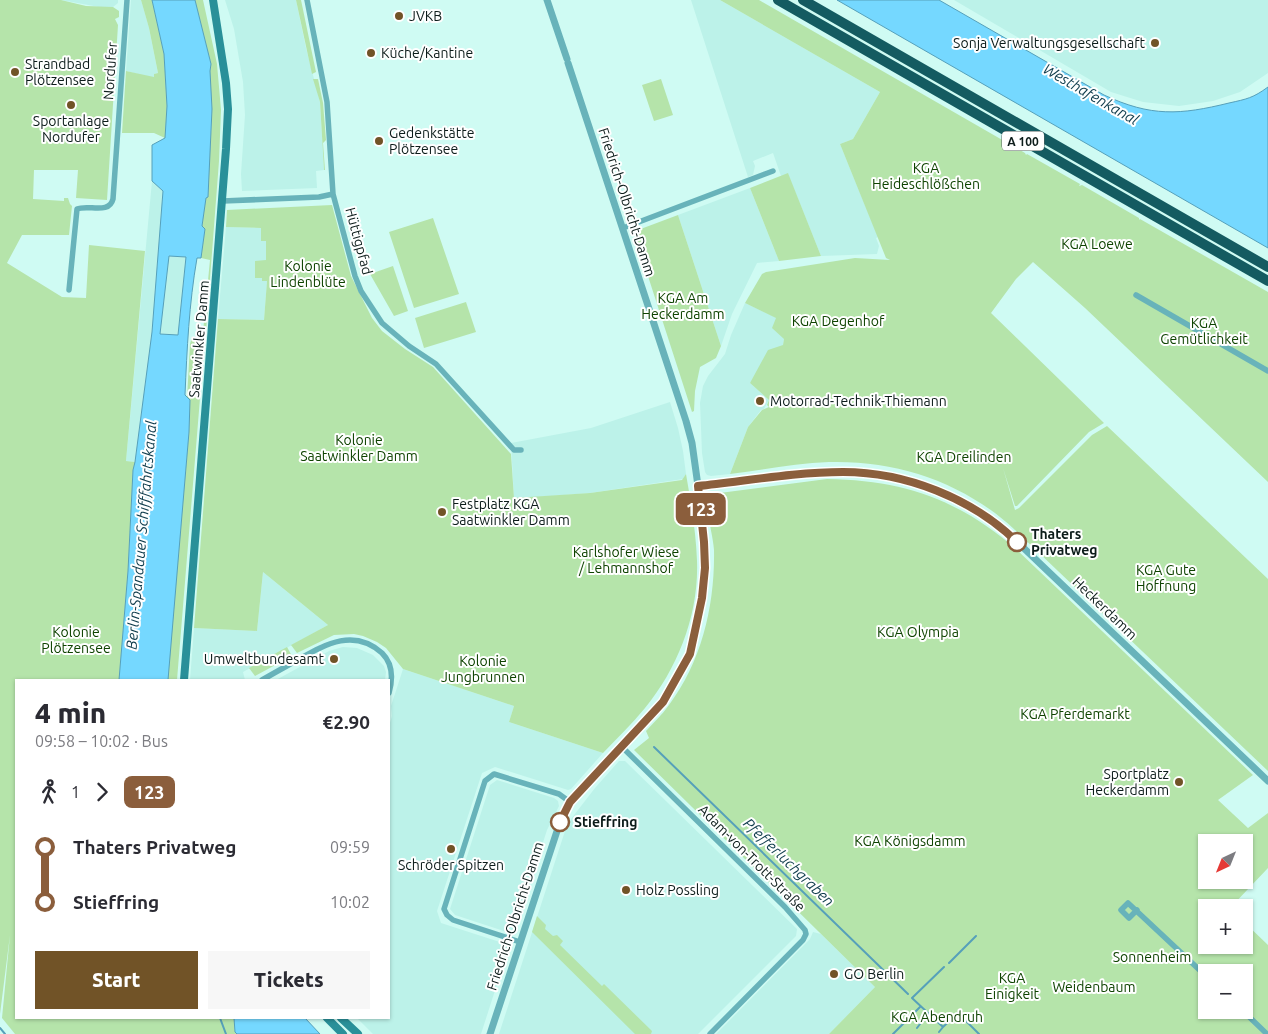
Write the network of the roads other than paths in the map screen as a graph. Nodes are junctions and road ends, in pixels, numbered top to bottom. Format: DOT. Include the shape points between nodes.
graph roads {
  1 [pos="127,0"];
  2 [pos="213,0"];
  3 [pos="307,0"];
  4 [pos="547,0"];
  5 [pos="778,0"];
  6 [pos="803,0"];
  7 [pos="773,171"];
  8 [pos="333,194"];
  9 [pos="222,201"];
  10 [pos="623,228"];
  11 [pos="1268,267"];
  12 [pos="1268,281"];
  13 [pos="69,290"];
  14 [pos="1136,295"];
  15 [pos="1268,371"];
  16 [pos="521,450"];
  17 [pos="698,486"];
  18 [pos="184,679"];
  19 [pos="264,679"];
  20 [pos="390,686"];
  21 [pos="621,746"];
  22 [pos="1268,781"];
  23 [pos="570,802"];
  24 [pos="1137,910"];
  25 [pos="520,942"];
  26 [pos="1198,968"];
  27 [pos="328,1019"];
  28 [pos="342,1019"];
  29 [pos="1251,1019"];
  30 [pos="344,1034"];
  31 [pos="358,1034"];
  32 [pos="490,1034"];
  33 [pos="710,1034"];
  34 [pos="1267,1034"];
  1 -- 13 [label="street, Nordufer" via="114,199 107,207 77,209"];
  2 -- 9 [label="main road, Saatwinkler Damm" via="227,97"];
  3 -- 8 [label="street, Hüttigpfad" via="328,102"];
  4 -- 10 [label="street, Friedrich-Olbricht-Damm"];
  5 -- 12 [label="highway, A 100"];
  6 -- 11 [label="highway, A 100"];
  7 -- 10 [label="street"];
  8 -- 9 [label="street"];
  8 -- 16 [label="street, Hüttigpfad" via="360,291 375,314 396,336 436,364 514,450"];
  9 -- 18 [label="main road, Saatwinkler Damm"];
  10 -- 17 [label="street, Friedrich-Olbricht-Damm" via="686,421"];
  14 -- 15 [label="street"];
  17 -- 21 [label="street, Friedrich-Olbricht-Damm" via="705,568 690,654 663,702"];
  17 -- 22 [label="street, Heckerdamm" via="822,472 859,473 909,482 964,504 1010,534"];
  19 -- 20 [label="street" via="322,647 348,640 373,646 383,654 392,673"];
  21 -- 23 [label="street, Friedrich-Olbricht-Damm"];
  21 -- 33 [label="street, Adam-von-Trott-Straße" via="805,930 803,940"];
  23 -- 25 [label="street, Friedrich-Olbricht-Damm" via="555,833"];
  23 -- 25 [label="street" via="559,794 499,775 491,775 485,780 444,909 453,920"];
  24 -- 26 [label="street"];
  25 -- 32 [label="street, Friedrich-Olbricht-Damm"];
  27 -- 30 [label="main road"];
  28 -- 31 [label="main road"];
  29 -- 34 [label="street"];
}
